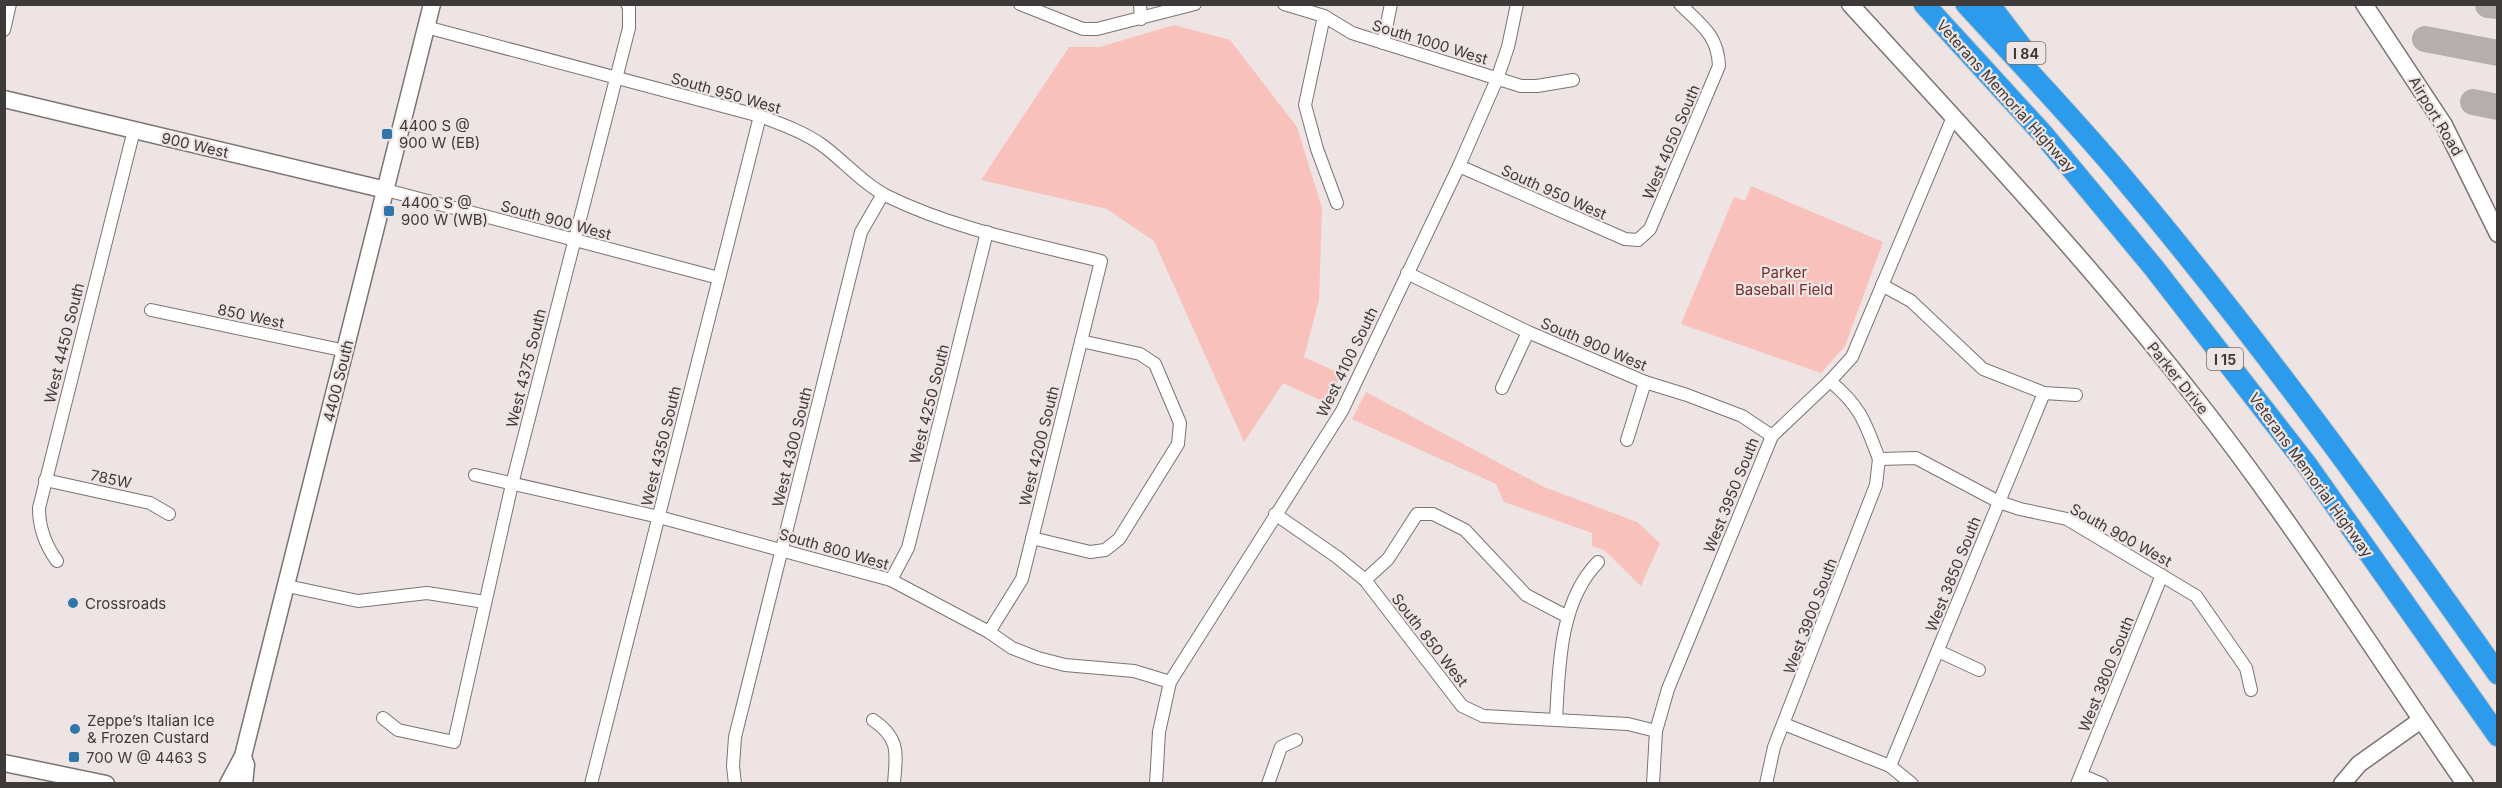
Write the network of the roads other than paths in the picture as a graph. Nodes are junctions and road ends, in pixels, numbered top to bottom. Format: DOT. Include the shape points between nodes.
graph roads {
  1 [pos="10,4"];
  2 [pos="432,4"];
  3 [pos="627,4"];
  4 [pos="1020,4"];
  5 [pos="1140,4"];
  6 [pos="1195,4"];
  7 [pos="1284,4"];
  8 [pos="1391,4"];
  9 [pos="1516,4"];
  10 [pos="1680,4"];
  11 [pos="1850,4"];
  12 [pos="1924,4"];
  13 [pos="1966,4"];
  14 [pos="1989,4"];
  15 [pos="2364,4"];
  16 [pos="1324,16"];
  17 [pos="1141,19"];
  18 [pos="426,27"];
  19 [pos="4,30"];
  20 [pos="1383,43"];
  21 [pos="616,78"];
  22 [pos="1497,79"];
  23 [pos="1573,80"];
  24 [pos="4,99"];
  25 [pos="2059,104"];
  26 [pos="760,116"];
  27 [pos="1953,117"];
  28 [pos="134,130"];
  29 [pos="1459,166"];
  30 [pos="386,190"];
  31 [pos="883,194"];
  32 [pos="1337,203"];
  33 [pos="987,232"];
  34 [pos="2498,234"];
  35 [pos="574,240"];
  36 [pos="1638,240"];
  37 [pos="1101,261"];
  38 [pos="1407,273"];
  39 [pos="719,278"];
  40 [pos="1882,285"];
  41 [pos="151,310"];
  42 [pos="1528,332"];
  43 [pos="1081,341"];
  44 [pos="346,351"];
  45 [pos="1830,381"];
  46 [pos="1645,382"];
  47 [pos="1502,388"];
  48 [pos="2044,393"];
  49 [pos="2076,395"];
  50 [pos="1772,436"];
  51 [pos="1627,440"];
  52 [pos="1879,459"];
  53 [pos="475,475"];
  54 [pos="45,480"];
  55 [pos="512,483"];
  56 [pos="1999,502"];
  57 [pos="169,514"];
  58 [pos="1275,514"];
  59 [pos="659,517"];
  60 [pos="1032,538"];
  61 [pos="782,550"];
  62 [pos="57,561"];
  63 [pos="1598,562"];
  64 [pos="2162,575"];
  65 [pos="891,580"];
  66 [pos="1365,580"];
  67 [pos="286,586"];
  68 [pos="485,602"];
  69 [pos="1568,617"];
  70 [pos="989,632"];
  71 [pos="1938,651"];
  72 [pos="1979,670"];
  73 [pos="2498,674"];
  74 [pos="1170,682"];
  75 [pos="2250,690"];
  76 [pos="383,718"];
  77 [pos="873,720"];
  78 [pos="1556,720"];
  79 [pos="2421,720"];
  80 [pos="1784,724"];
  81 [pos="1656,731"];
  82 [pos="2498,736"];
  83 [pos="1296,740"];
  84 [pos="243,756"];
  85 [pos="4,763"];
  86 [pos="1890,766"];
  87 [pos="2079,779"];
  88 [pos="106,783"];
  89 [pos="228,783"];
  90 [pos="244,783"];
  91 [pos="591,783"];
  92 [pos="735,783"];
  93 [pos="894,783"];
  94 [pos="1156,783"];
  95 [pos="1268,783"];
  96 [pos="1653,783"];
  97 [pos="1766,783"];
  98 [pos="1912,783"];
  99 [pos="2102,783"];
  100 [pos="2342,783"];
  101 [pos="2465,783"];
  1 -- 19 [label="street"];
  2 -- 18 [label="street, 4400 South"];
  3 -- 21 [label="street, West 4375 South" via="629,28"];
  4 -- 17 [label="street" via="1083,29"];
  5 -- 17 [label="street"];
  6 -- 17 [label="street"];
  7 -- 16 [label="street, South 1000 West"];
  8 -- 20 [label="street"];
  9 -- 22 [label="street, West 4100 South"];
  10 -- 36 [label="street, West 4050 South" via="1711,34 1718,49 1719,66 1650,230"];
  11 -- 27 [label="street, Parker Drive"];
  12 -- 82 [label="highway, Veterans Memorial Highway / I 15" via="2042,133 2154,268 2307,465"];
  13 -- 25 [label="highway, Veterans Memorial Highway / I 15"];
  14 -- 25 [label="highway, I 84"];
  15 -- 34 [label="street, Airport Road" via="2444,125"];
  16 -- 20 [label="street, South 1000 West" via="1352,33"];
  16 -- 32 [label="street" via="1305,105"];
  18 -- 21 [label="street, South 950 West"];
  18 -- 30 [label="street, 4400 South"];
  20 -- 22 [label="street, South 1000 West"];
  21 -- 26 [label="street, South 950 West"];
  21 -- 35 [label="street, West 4375 South"];
  22 -- 23 [label="street, South 1000 West" via="1521,86"];
  22 -- 29 [label="street, West 4100 South"];
  24 -- 28 [label="street, 900 West"];
  25 -- 73 [label="highway, Veterans Memorial Highway / I 15" via="2252,336 2370,493"];
  26 -- 31 [label="street, South 950 West" via="820,144"];
  26 -- 39 [label="street, West 4350 South"];
  27 -- 40 [label="street, West 3950 South"];
  27 -- 79 [label="street, Parker Drive" via="2197,399 2307,549"];
  28 -- 30 [label="street, 900 West"];
  28 -- 54 [label="street, West 4450 South"];
  29 -- 36 [label="street, South 950 West" via="1625,239"];
  29 -- 38 [label="street, West 4100 South"];
  30 -- 35 [label="street, South 900 West"];
  30 -- 44 [label="street, 4400 South"];
  31 -- 33 [label="street, South 950 West" via="922,213"];
  31 -- 61 [label="street, West 4300 South" via="861,232"];
  33 -- 37 [label="street, South 950 West"];
  33 -- 65 [label="street, West 4250 South" via="908,548"];
  35 -- 39 [label="street, South 900 West"];
  35 -- 55 [label="street, West 4375 South"];
  37 -- 43 [label="street, West 4200 South"];
  38 -- 42 [label="street, South 900 West"];
  38 -- 58 [label="street, West 4100 South" via="1342,411"];
  39 -- 59 [label="street, West 4350 South"];
  40 -- 45 [label="street, West 3950 South" via="1852,357"];
  40 -- 48 [label="street" via="1911,301 1983,369"];
  41 -- 44 [label="street, 850 West"];
  42 -- 46 [label="street, South 900 West"];
  42 -- 47 [label="street"];
  43 -- 60 [label="street, West 4200 South"];
  43 -- 60 [label="street" via="1140,354 1155,364 1180,423 1178,444 1119,539 1105,550 1090,552"];
  44 -- 67 [label="street, 4400 South"];
  45 -- 50 [label="street, West 3950 South"];
  45 -- 52 [label="street" via="1850,398 1864,420"];
  46 -- 50 [label="street, South 900 West" via="1742,416"];
  46 -- 51 [label="street"];
  48 -- 49 [label="street"];
  48 -- 56 [label="street, West 3850 South"];
  50 -- 81 [label="street, West 3950 South" via="1668,689"];
  52 -- 56 [label="street, South 900 West" via="1916,458"];
  52 -- 80 [label="street, West 3900 South" via="1876,485"];
  53 -- 55 [label="street, South 800 West"];
  54 -- 57 [label="street, 785W" via="150,503"];
  54 -- 62 [label="street, West 4450 South" via="39,520"];
  55 -- 59 [label="street, South 800 West"];
  55 -- 68 [label="street, West 4375 South"];
  56 -- 64 [label="street, South 900 West" via="2067,519"];
  56 -- 71 [label="street, West 3850 South"];
  58 -- 66 [label="street, South 850 West"];
  58 -- 74 [label="street, West 4100 South"];
  59 -- 61 [label="street, South 800 West"];
  59 -- 91 [label="street, West 4350 South"];
  60 -- 70 [label="street, West 4200 South" via="1022,579"];
  61 -- 65 [label="street, South 800 West"];
  61 -- 92 [label="street, West 4300 South" via="735,736"];
  63 -- 69 [label="street" via="1587,573"];
  64 -- 75 [label="street, South 900 West" via="2196,596 2246,668"];
  64 -- 87 [label="street, West 3800 South"];
  65 -- 70 [label="street, South 800 West"];
  66 -- 69 [label="street" via="1388,559 1417,514 1433,514 1465,530 1526,595"];
  66 -- 78 [label="street, South 850 West" via="1462,706 1483,716"];
  67 -- 68 [label="street" via="358,601 427,593"];
  67 -- 84 [label="street, 4400 South"];
  68 -- 76 [label="street, West 4375 South" via="454,742 399,730"];
  69 -- 78 [label="street" via="1560,644"];
  70 -- 74 [label="street, South 800 West" via="1012,648 1038,658 1065,665 1134,671"];
  71 -- 72 [label="street"];
  71 -- 86 [label="street, West 3850 South"];
  74 -- 94 [label="street, West 4100 South" via="1159,732"];
  77 -- 93 [label="street" via="888,730 894,741"];
  78 -- 81 [label="street, South 850 West" via="1628,724"];
  79 -- 100 [label="street" via="2359,764"];
  79 -- 101 [label="street, Parker Drive"];
  80 -- 86 [label="street"];
  80 -- 97 [label="street, West 3900 South"];
  81 -- 96 [label="street, West 3950 South"];
  83 -- 95 [label="street" via="1281,747"];
  84 -- 89 [label="street"];
  84 -- 90 [label="street"];
  85 -- 88 [label="street"];
  86 -- 98 [label="street"];
  87 -- 99 [label="street"];
}
